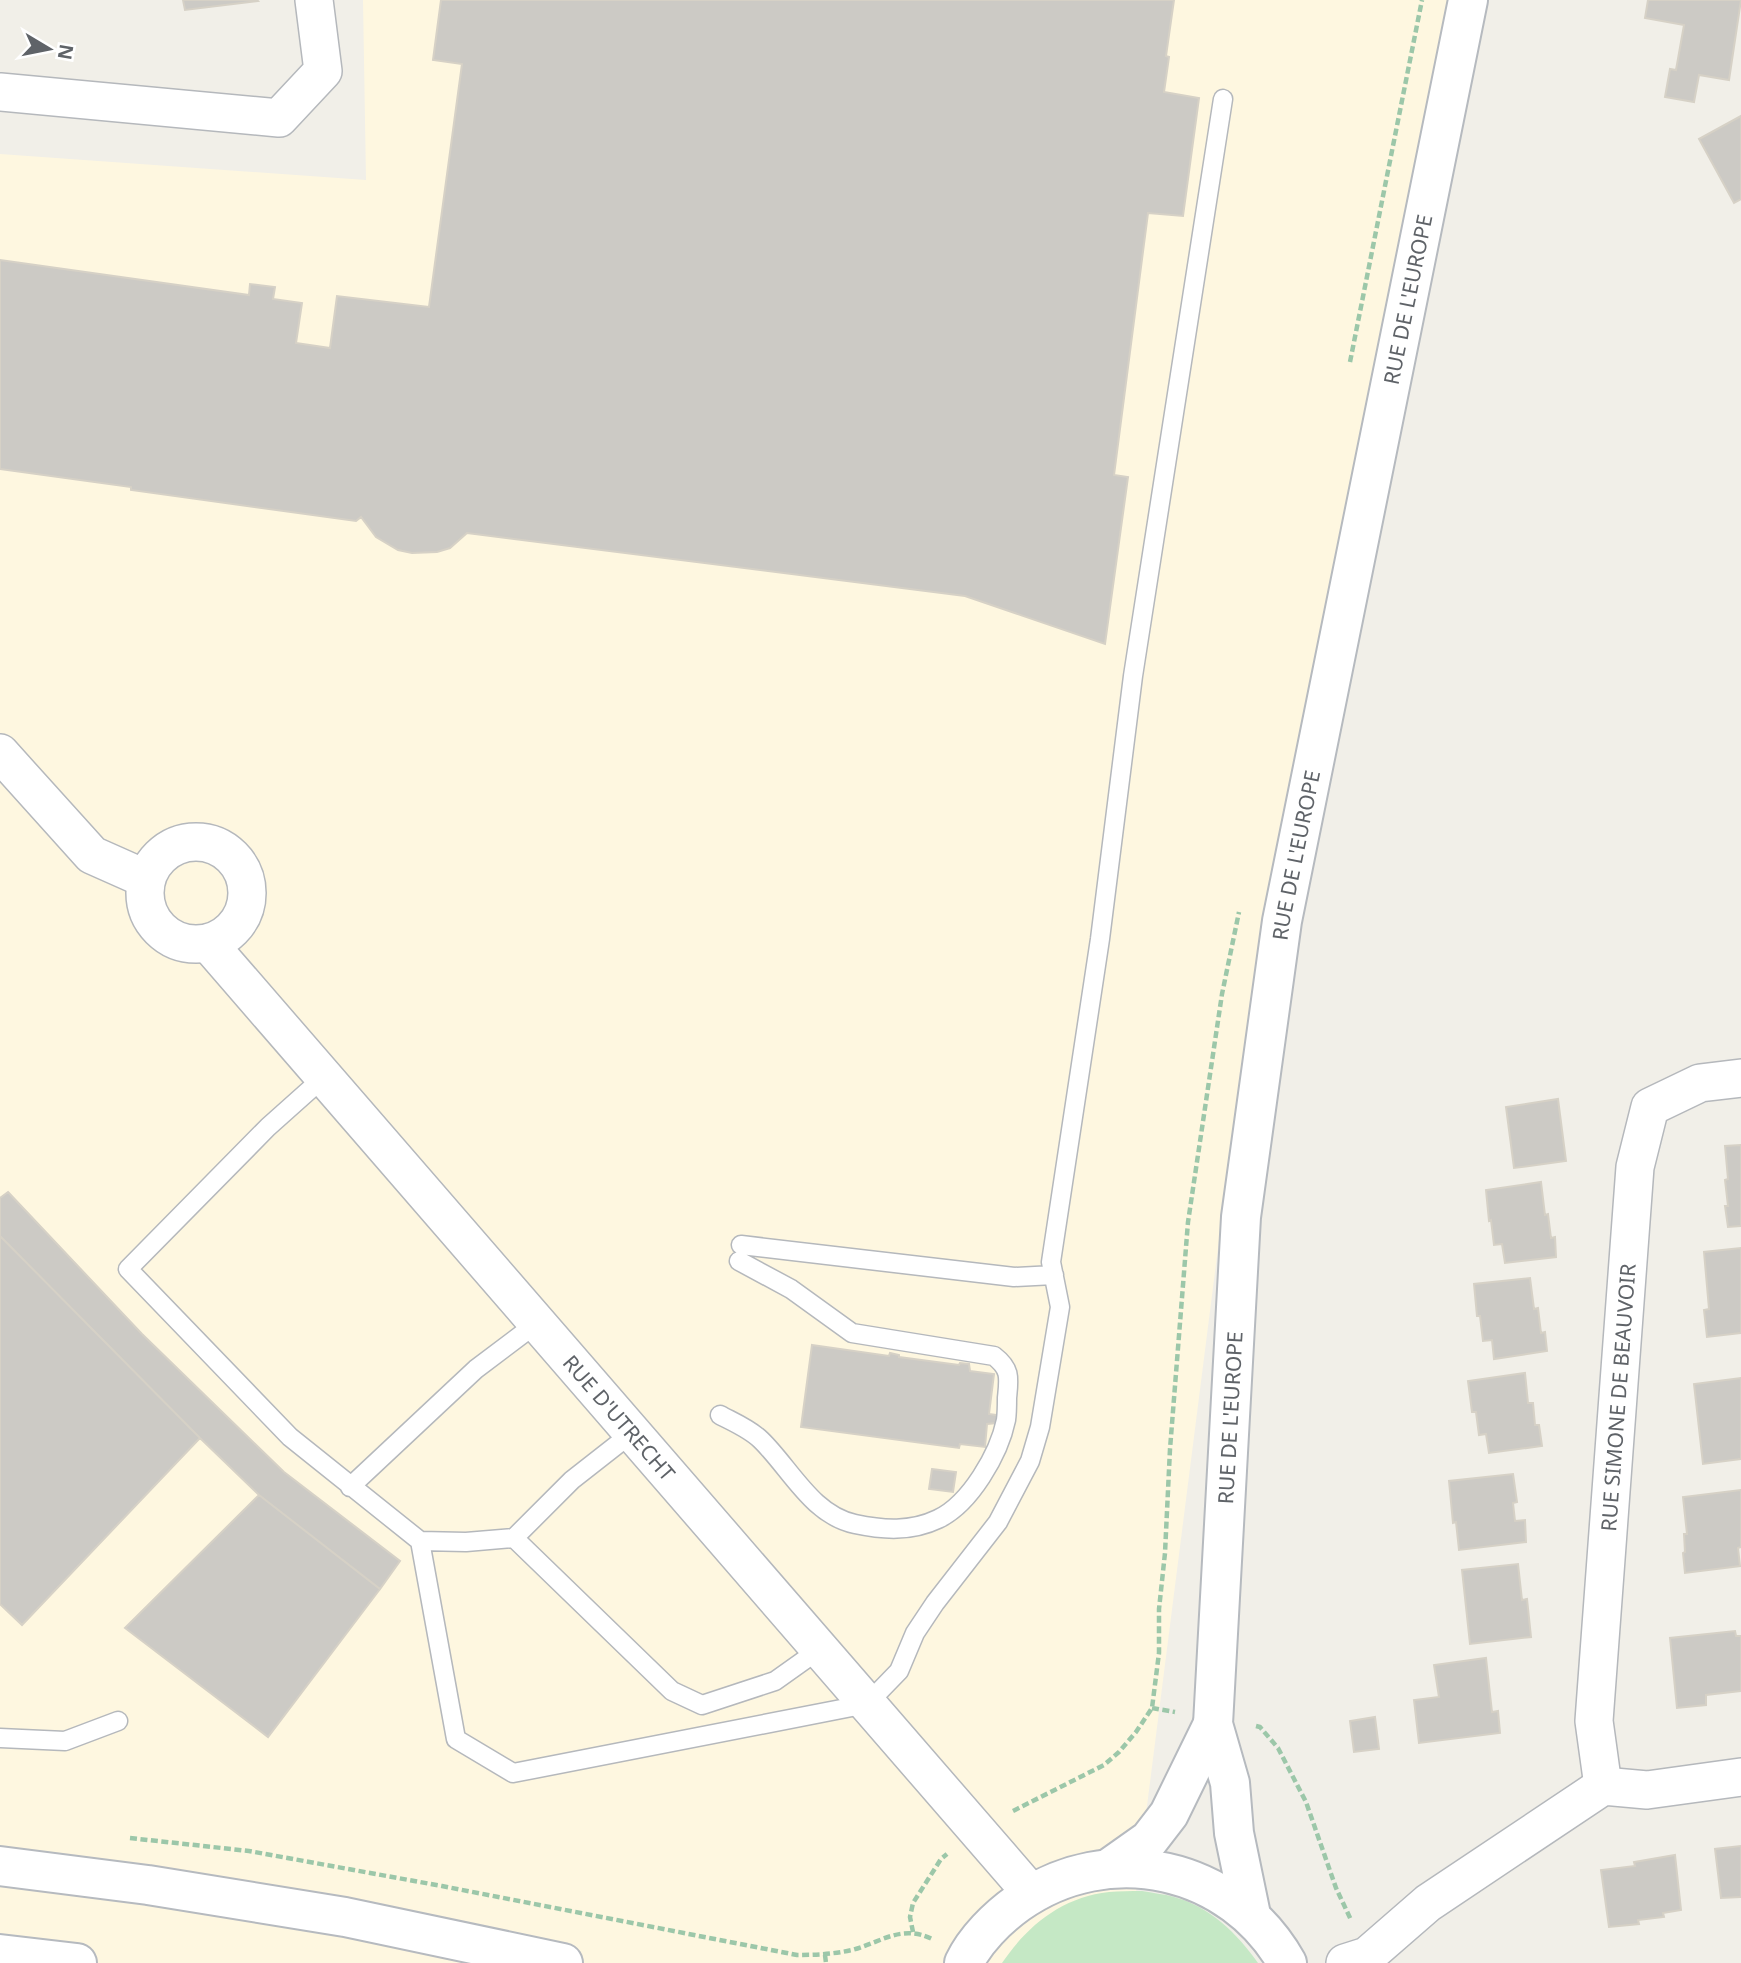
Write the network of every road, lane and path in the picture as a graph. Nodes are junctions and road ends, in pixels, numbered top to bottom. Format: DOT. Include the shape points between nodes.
graph roads {
  1 [pos="314,0"];
  2 [pos="1468,0"];
  3 [pos="0,92"];
  4 [pos="1223,99"];
  5 [pos="0,753"];
  6 [pos="146,879"];
  7 [pos="208,943"];
  8 [pos="324,1077"];
  9 [pos="1741,1078"];
  10 [pos="1054,1275"];
  11 [pos="537,1323"];
  12 [pos="720,1415"];
  13 [pos="632,1433"];
  14 [pos="351,1487"];
  15 [pos="513,1538"];
  16 [pos="419,1541"];
  17 [pos="820,1649"];
  18 [pos="867,1704"];
  19 [pos="1152,1708"];
  20 [pos="118,1721"];
  21 [pos="1213,1724"];
  22 [pos="0,1738"];
  23 [pos="1293,1775"];
  24 [pos="1741,1777"];
  25 [pos="1603,1786"];
  26 [pos="977,1830"];
  27 [pos="124,1838"];
  28 [pos="0,1866"];
  29 [pos="1108,1869"];
  30 [pos="1032,1894"];
  31 [pos="1251,1915"];
  32 [pos="0,1954"];
  33 [pos="825,1955"];
  34 [pos="1356,1959"];
  35 [pos="77,1963"];
  36 [pos="563,1963"];
  37 [pos="827,1963"];
  38 [pos="964,1963"];
  39 [pos="1287,1963"];
  1 -- 3 [label="street" via="323,71 279,118"];
  2 -- 21 [label="street, RUE DE L'EUROPE" via="1282,920 1241,1217"];
  4 -- 10 [label="lane" via="1133,676 1100,939 1051,1262"];
  5 -- 6 [label="street" via="92,855"];
  6 -- 7 [label="street" via="144,897 159,929 190,945"];
  6 -- 7 [label="street" via="163,852 177,844 210,843 233,857 246,881 243,912 223,937"];
  7 -- 8 [label="street, RUE D'UTRECHT"];
  8 -- 11 [label="street, RUE D'UTRECHT"];
  8 -- 14 [label="lane" via="128,1269 290,1437"];
  9 -- 25 [label="street, RUE SIMONE DE BEAUVOIR" via="1700,1083 1650,1107 1635,1167 1594,1721"];
  10 -- 12 [label="lane" via="1014,1277 740,1253 852,1333 994,1356 1004,1364 1009,1377 1006,1420 995,1453 982,1476 941,1518 918,1527 892,1529 842,1521 821,1508 760,1438"];
  10 -- 18 [label="lane" via="1060,1307 1030,1461 998,1522 915,1633 900,1671"];
  11 -- 13 [label="street, RUE D'UTRECHT"];
  11 -- 14 [label="lane" via="476,1369"];
  13 -- 15 [label="lane" via="572,1480"];
  13 -- 17 [label="street, RUE D'UTRECHT"];
  14 -- 16 [label="lane"];
  15 -- 16 [label="lane"];
  15 -- 17 [label="lane" via="672,1690 702,1705 775,1681"];
  16 -- 18 [label="lane" via="456,1739 513,1773"];
  17 -- 18 [label="street, RUE D'UTRECHT"];
  18 -- 26 [label="street, RUE D'UTRECHT"];
  19 -- 26 [label="path" via="1104,1765"];
  20 -- 22 [label="lane" via="65,1741"];
  21 -- 29 [label="street, RUE DE L'EUROPE" via="1169,1814 1149,1840"];
  21 -- 31 [label="street, RUE DE L'EUROPE" via="1230,1783 1234,1833"];
  23 -- 34 [label="path" via="1336,1888"];
  24 -- 25 [label="street" via="1647,1790"];
  25 -- 34 [label="street" via="1428,1903"];
  26 -- 30 [label="street, RUE D'UTRECHT"];
  26 -- 33 [label="path" via="941,1859 913,1903 913,1932"];
  27 -- 33 [label="path" via="249,1851 797,1955"];
  28 -- 36 [label="street" via="345,1917"];
  29 -- 30 [label="street" via="1081,1873"];
  29 -- 31 [label="street" via="1146,1869 1184,1877"];
  30 -- 38 [label="street" via="986,1932"];
  31 -- 39 [label="street"];
  32 -- 35 [label="street"];
  33 -- 37 [label="path"];
}
